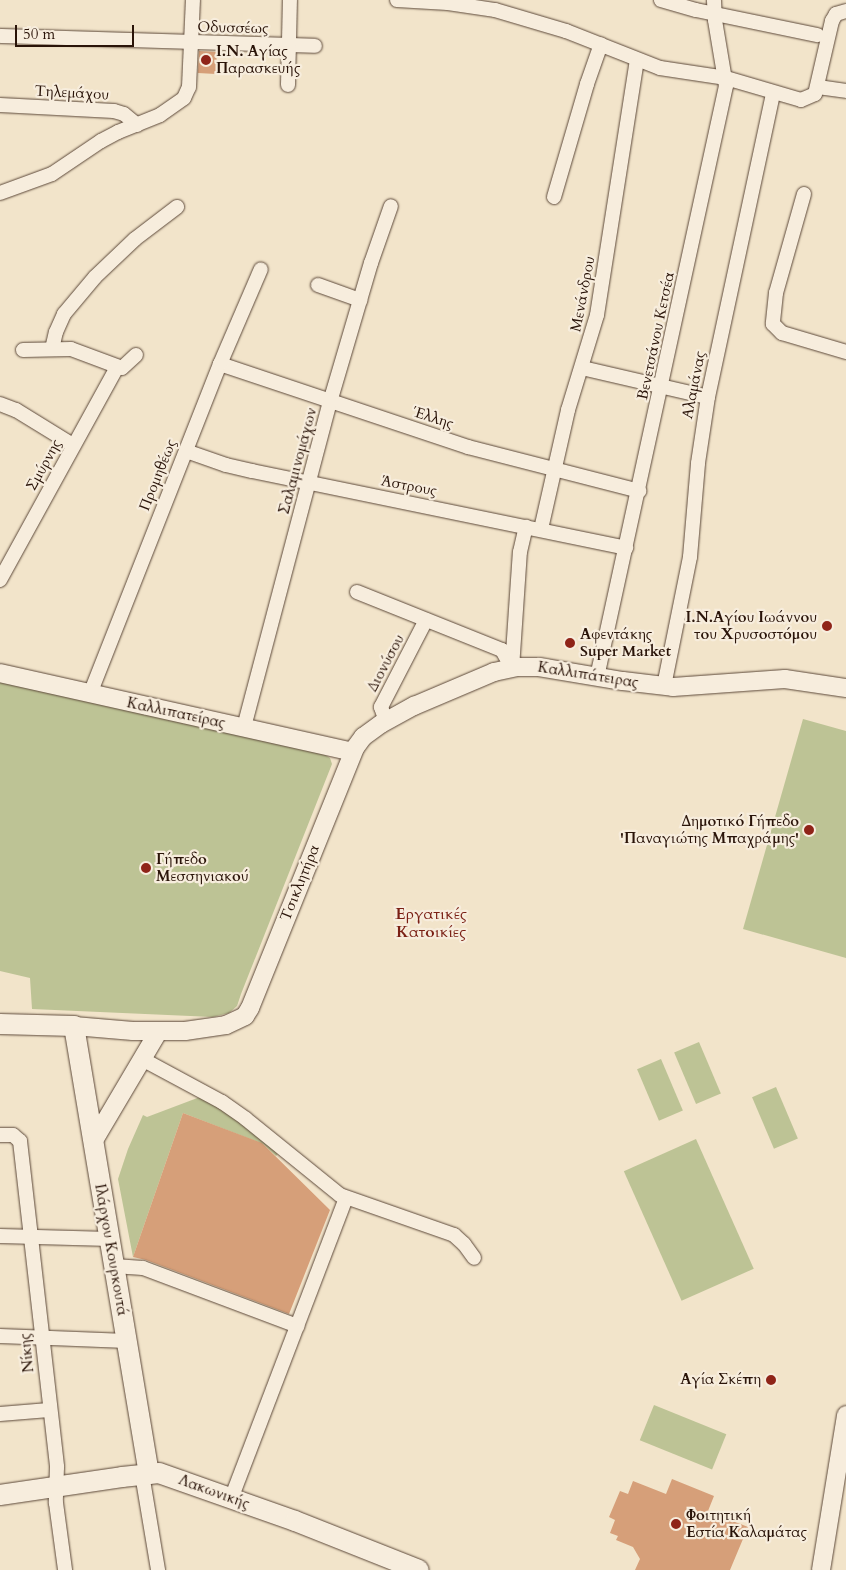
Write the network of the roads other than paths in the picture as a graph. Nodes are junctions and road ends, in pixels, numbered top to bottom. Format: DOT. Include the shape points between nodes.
graph roads {
  1 [pos="194,0"];
  2 [pos="290,0"];
  3 [pos="397,0"];
  4 [pos="660,0"];
  5 [pos="714,7"];
  6 [pos="846,11"];
  7 [pos="817,35"];
  8 [pos="0,36"];
  9 [pos="191,44"];
  10 [pos="601,44"];
  11 [pos="288,46"];
  12 [pos="315,46"];
  13 [pos="637,60"];
  14 [pos="726,78"];
  15 [pos="288,85"];
  16 [pos="818,86"];
  17 [pos="846,91"];
  18 [pos="772,93"];
  19 [pos="0,105"];
  20 [pos="137,125"];
  21 [pos="0,193"];
  22 [pos="804,194"];
  23 [pos="554,197"];
  24 [pos="391,206"];
  25 [pos="177,207"];
  26 [pos="260,269"];
  27 [pos="318,285"];
  28 [pos="360,300"];
  29 [pos="52,349"];
  30 [pos="23,350"];
  31 [pos="846,352"];
  32 [pos="136,354"];
  33 [pos="220,364"];
  34 [pos="117,367"];
  35 [pos="582,368"];
  36 [pos="662,386"];
  37 [pos="708,397"];
  38 [pos="330,402"];
  39 [pos="0,404"];
  40 [pos="73,445"];
  41 [pos="186,451"];
  42 [pos="554,469"];
  43 [pos="309,482"];
  44 [pos="638,491"];
  45 [pos="526,527"];
  46 [pos="540,529"];
  47 [pos="626,548"];
  48 [pos="0,580"];
  49 [pos="357,592"];
  50 [pos="426,620"];
  51 [pos="512,668"];
  52 [pos="0,673"];
  53 [pos="597,677"];
  54 [pos="664,686"];
  55 [pos="846,688"];
  56 [pos="90,694"];
  57 [pos="386,721"];
  58 [pos="244,727"];
  59 [pos="352,752"];
  60 [pos="0,1024"];
  61 [pos="74,1026"];
  62 [pos="158,1032"];
  63 [pos="142,1059"];
  64 [pos="7,1135"];
  65 [pos="93,1142"];
  66 [pos="346,1198"];
  67 [pos="0,1236"];
  68 [pos="30,1237"];
  69 [pos="110,1239"];
  70 [pos="474,1258"];
  71 [pos="114,1266"];
  72 [pos="297,1326"];
  73 [pos="0,1336"];
  74 [pos="42,1338"];
  75 [pos="127,1341"];
  76 [pos="49,1410"];
  77 [pos="0,1414"];
  78 [pos="846,1415"];
  79 [pos="145,1474"];
  80 [pos="57,1486"];
  81 [pos="0,1495"];
  82 [pos="231,1499"];
  83 [pos="65,1570"];
  84 [pos="158,1570"];
  85 [pos="418,1570"];
  86 [pos="821,1570"];
  1 -- 9 [label="street"];
  2 -- 11 [label="street"];
  3 -- 10 [label="street" via="495,10"];
  4 -- 5 [label="street"];
  5 -- 7 [label="street"];
  5 -- 14 [label="street, Βενετσάνου Κετσέα"];
  6 -- 16 [label="street" via="836,14 832,21"];
  8 -- 9 [label="street, Οδυσσέως"];
  9 -- 11 [label="street, Οδυσσέως"];
  9 -- 20 [label="street" via="186,96 160,116"];
  10 -- 13 [label="street"];
  10 -- 23 [label="street"];
  11 -- 12 [label="street, Οδυσσέως"];
  11 -- 15 [label="street"];
  13 -- 14 [label="street" via="660,68"];
  13 -- 35 [label="street, Μενάνδρου" via="603,287"];
  14 -- 18 [label="street"];
  14 -- 36 [label="street, Βενετσάνου Κετσέα"];
  16 -- 17 [label="street"];
  16 -- 18 [label="street" via="815,94 806,100"];
  18 -- 37 [label="street, Αλαμάνας"];
  19 -- 20 [label="street, Τηλεμάχου" via="114,111 124,114"];
  20 -- 21 [label="street" via="101,141 52,174"];
  22 -- 31 [label="street" via="778,288 773,324 782,333"];
  24 -- 28 [label="street, Σαλαμινομάχων"];
  25 -- 29 [label="street" via="135,239 95,277 64,314"];
  26 -- 33 [label="street, Προμηθέως"];
  27 -- 28 [label="street"];
  28 -- 38 [label="street, Σαλαμινομάχων"];
  29 -- 30 [label="street"];
  29 -- 34 [label="street" via="81,352"];
  32 -- 34 [label="street" via="125,366"];
  33 -- 38 [label="street, Έλλης"];
  33 -- 41 [label="street, Προμηθέως"];
  34 -- 40 [label="street, Σμύρνης"];
  35 -- 36 [label="street"];
  35 -- 42 [label="street, Μενάνδρου"];
  36 -- 37 [label="street"];
  36 -- 44 [label="street, Βενετσάνου Κετσέα"];
  37 -- 54 [label="street, Αλαμάνας" via="698,463 690,557"];
  38 -- 42 [label="street, Έλλης" via="468,446"];
  38 -- 43 [label="street, Σαλαμινομάχων"];
  39 -- 40 [label="street" via="16,410"];
  40 -- 48 [label="street, Σμύρνης"];
  41 -- 43 [label="street, Άστρους" via="226,465"];
  41 -- 56 [label="street, Προμηθέως"];
  42 -- 44 [label="street, Έλλης"];
  42 -- 46 [label="street, Μενάνδρου"];
  43 -- 45 [label="street, Άστρους"];
  43 -- 58 [label="street, Σαλαμινομάχων"];
  44 -- 47 [label="street, Βενετσάνου Κετσέα"];
  45 -- 46 [label="street, Άστρους"];
  45 -- 51 [label="street" via="520,552"];
  46 -- 47 [label="street, Άστρους"];
  47 -- 53 [label="street, Βενετσάνου Κετσέα"];
  49 -- 50 [label="street"];
  50 -- 51 [label="street" via="502,650"];
  50 -- 57 [label="street, Διονύσου" via="381,707"];
  51 -- 53 [label="street, Καλλιπάτειρας" via="539,667"];
  51 -- 57 [label="street, Καλλιπάτειρας" via="471,681"];
  52 -- 56 [label="street, Καλλιπατείρας"];
  53 -- 54 [label="street, Καλλιπάτειρας"];
  54 -- 55 [label="street, Καλλιπάτειρας" via="785,679"];
  56 -- 58 [label="street, Καλλιπατείρας"];
  57 -- 59 [label="street, Καλλιπάτειρας" via="363,737"];
  58 -- 59 [label="street, Καλλιπατείρας"];
  59 -- 62 [label="street, Τσικλητήρα" via="247,1014 235,1022 217,1027"];
  60 -- 61 [label="main road"];
  61 -- 62 [label="street"];
  61 -- 65 [label="main road, Ιλάρχου Κουρκουτά"];
  62 -- 63 [label="street"];
  63 -- 65 [label="street"];
  63 -- 66 [label="street" via="222,1102"];
  64 -- 68 [label="street, Νίκης" via="20,1141"];
  65 -- 69 [label="main road, Ιλάρχου Κουρκουτά"];
  66 -- 70 [label="street" via="454,1235"];
  66 -- 72 [label="street"];
  67 -- 68 [label="street"];
  68 -- 69 [label="street"];
  68 -- 74 [label="street, Νίκης"];
  69 -- 71 [label="main road, Ιλάρχου Κουρκουτά"];
  71 -- 72 [label="street" via="143,1268"];
  71 -- 75 [label="main road, Ιλάρχου Κουρκουτά"];
  72 -- 82 [label="street"];
  73 -- 74 [label="street"];
  74 -- 75 [label="street"];
  74 -- 76 [label="street, Νίκης"];
  75 -- 79 [label="main road, Ιλάρχου Κουρκουτά"];
  76 -- 77 [label="street"];
  76 -- 80 [label="street, Νίκης"];
  78 -- 86 [label="street"];
  79 -- 80 [label="main road, Λακωνικής"];
  79 -- 82 [label="main road, Λακωνικής" via="164,1474"];
  79 -- 84 [label="street"];
  80 -- 81 [label="main road, Λακωνικής"];
  80 -- 83 [label="street, Νίκης" via="56,1503"];
  82 -- 85 [label="main road, Λακωνικής"];
}
